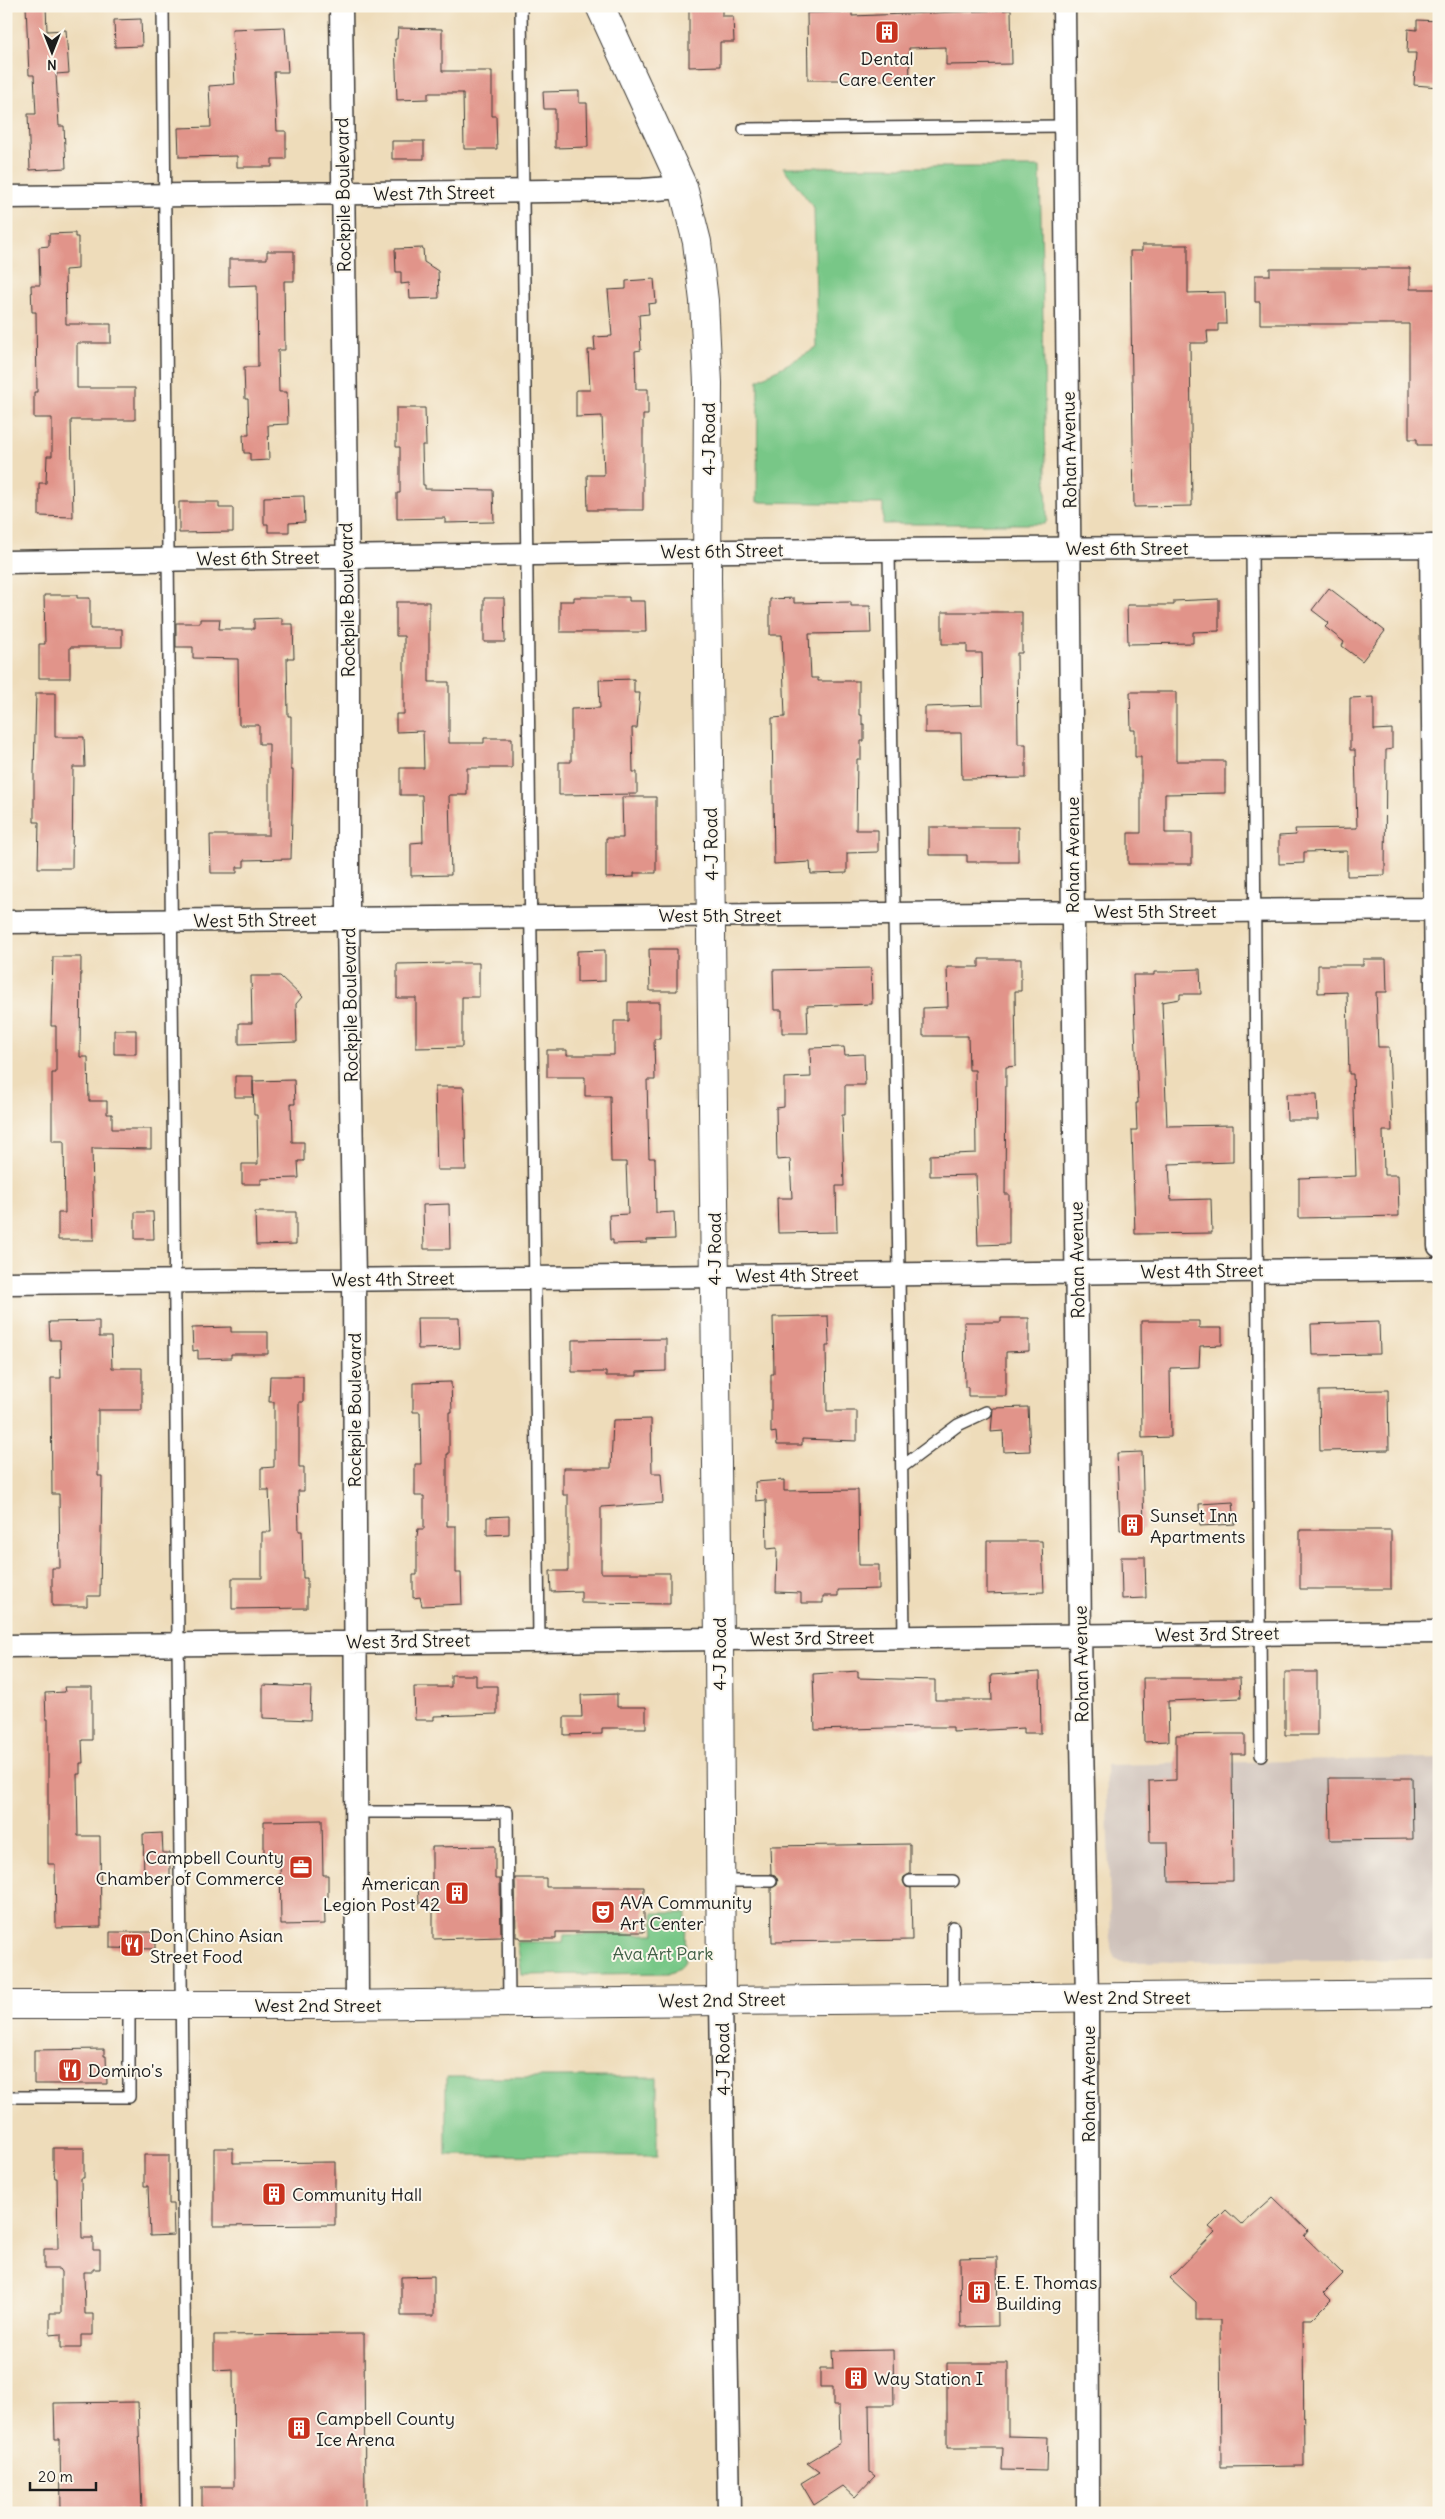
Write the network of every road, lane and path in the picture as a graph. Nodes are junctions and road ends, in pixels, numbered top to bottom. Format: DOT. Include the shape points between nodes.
graph roads {
  1 [pos="163,6"];
  2 [pos="341,6"];
  3 [pos="521,6"];
  4 [pos="600,6"];
  5 [pos="1064,6"];
  6 [pos="1065,126"];
  7 [pos="744,129"];
  8 [pos="683,187"];
  9 [pos="522,192"];
  10 [pos="343,194"];
  11 [pos="164,196"];
  12 [pos="6,198"];
  13 [pos="1435,546"];
  14 [pos="1252,547"];
  15 [pos="1070,549"];
  16 [pos="889,550"];
  17 [pos="708,551"];
  18 [pos="525,555"];
  19 [pos="348,556"];
  20 [pos="169,559"];
  21 [pos="6,562"];
  22 [pos="1434,909"];
  23 [pos="1256,910"];
  24 [pos="1072,912"];
  25 [pos="894,914"];
  26 [pos="712,915"];
  27 [pos="531,917"];
  28 [pos="348,918"];
  29 [pos="172,920"];
  30 [pos="6,922"];
  31 [pos="1439,1246"];
  32 [pos="1439,1269"];
  33 [pos="1256,1271"];
  34 [pos="1078,1272"];
  35 [pos="899,1273"];
  36 [pos="714,1276"];
  37 [pos="537,1278"];
  38 [pos="354,1280"];
  39 [pos="173,1282"];
  40 [pos="6,1283"];
  41 [pos="986,1412"];
  42 [pos="902,1467"];
  43 [pos="1439,1632"];
  44 [pos="1260,1633"];
  45 [pos="1080,1636"];
  46 [pos="904,1637"];
  47 [pos="539,1640"];
  48 [pos="720,1640"];
  49 [pos="355,1642"];
  50 [pos="179,1643"];
  51 [pos="6,1646"];
  52 [pos="1261,1755"];
  53 [pos="356,1812"];
  54 [pos="719,1881"];
  55 [pos="771,1881"];
  56 [pos="910,1881"];
  57 [pos="953,1881"];
  58 [pos="953,1927"];
  59 [pos="1439,1994"];
  60 [pos="953,1998"];
  61 [pos="1087,1998"];
  62 [pos="721,2000"];
  63 [pos="509,2003"];
  64 [pos="357,2004"];
  65 [pos="6,2005"];
  66 [pos="128,2005"];
  67 [pos="181,2005"];
  68 [pos="6,2097"];
  69 [pos="186,2513"];
  70 [pos="729,2513"];
  71 [pos="1088,2513"];
  1 -- 11 [label="lane"];
  2 -- 10 [label="street, Rockpile Boulevard"];
  3 -- 9 [label="lane"];
  4 -- 8 [label="main road, 4-J Road"];
  5 -- 6 [label="street, Rohan Avenue"];
  6 -- 7 [label="lane"];
  6 -- 15 [label="street, Rohan Avenue"];
  8 -- 9 [label="street, West 7th Street"];
  8 -- 17 [label="main road, 4-J Road" via="697,242 704,301 708,383"];
  9 -- 10 [label="street, West 7th Street"];
  9 -- 18 [label="lane"];
  10 -- 11 [label="street, West 7th Street"];
  10 -- 19 [label="street, Rockpile Boulevard"];
  11 -- 12 [label="street, West 7th Street"];
  11 -- 20 [label="lane"];
  13 -- 14 [label="street, West 6th Street"];
  13 -- 22 [label="street"];
  14 -- 15 [label="street, West 6th Street"];
  14 -- 23 [label="lane"];
  15 -- 16 [label="street, West 6th Street"];
  15 -- 24 [label="street, Rohan Avenue"];
  16 -- 17 [label="street, West 6th Street"];
  16 -- 25 [label="lane"];
  17 -- 18 [label="street, West 6th Street"];
  17 -- 26 [label="main road, 4-J Road"];
  18 -- 19 [label="street, West 6th Street"];
  18 -- 27 [label="lane"];
  19 -- 20 [label="street, West 6th Street"];
  19 -- 28 [label="street, Rockpile Boulevard"];
  20 -- 21 [label="street, West 6th Street"];
  20 -- 29 [label="lane"];
  22 -- 23 [label="street, West 5th Street"];
  22 -- 31 [label="street"];
  23 -- 24 [label="street, West 5th Street"];
  23 -- 33 [label="lane"];
  24 -- 25 [label="street, West 5th Street"];
  24 -- 34 [label="street, Rohan Avenue"];
  25 -- 26 [label="street, West 5th Street"];
  25 -- 35 [label="lane"];
  26 -- 27 [label="street, West 5th Street"];
  26 -- 36 [label="main road, 4-J Road"];
  27 -- 28 [label="street, West 5th Street"];
  27 -- 37 [label="lane"];
  28 -- 29 [label="street, West 5th Street"];
  28 -- 38 [label="street, Rockpile Boulevard"];
  29 -- 30 [label="street, West 5th Street"];
  29 -- 39 [label="lane"];
  32 -- 33 [label="street, West 4th Street"];
  33 -- 34 [label="street, West 4th Street"];
  33 -- 44 [label="lane"];
  34 -- 35 [label="street, West 4th Street"];
  34 -- 45 [label="street, Rohan Avenue"];
  35 -- 36 [label="street, West 4th Street"];
  35 -- 42 [label="lane"];
  36 -- 37 [label="street, West 4th Street"];
  36 -- 48 [label="main road, 4-J Road"];
  37 -- 38 [label="street, West 4th Street"];
  37 -- 47 [label="lane"];
  38 -- 39 [label="street, West 4th Street"];
  38 -- 49 [label="street, Rockpile Boulevard"];
  39 -- 40 [label="street, West 4th Street"];
  39 -- 50 [label="lane"];
  41 -- 42 [label="lane" via="958,1425"];
  42 -- 46 [label="lane"];
  43 -- 44 [label="street, West 3rd Street"];
  44 -- 45 [label="street, West 3rd Street"];
  44 -- 52 [label="lane"];
  45 -- 46 [label="street, West 3rd Street"];
  45 -- 61 [label="street, Rohan Avenue"];
  46 -- 48 [label="street, West 3rd Street"];
  47 -- 48 [label="street, West 3rd Street"];
  47 -- 49 [label="street, West 3rd Street"];
  48 -- 54 [label="main road, 4-J Road"];
  49 -- 50 [label="street, West 3rd Street"];
  49 -- 53 [label="street, Rockpile Boulevard"];
  50 -- 51 [label="street, West 3rd Street"];
  50 -- 67 [label="lane"];
  53 -- 63 [label="lane" via="507,1812"];
  53 -- 64 [label="street, Rockpile Boulevard"];
  54 -- 55 [label="lane"];
  54 -- 62 [label="main road, 4-J Road"];
  56 -- 57 [label="lane"];
  58 -- 60 [label="lane"];
  59 -- 61 [label="main road, West 2nd Street"];
  60 -- 61 [label="main road, West 2nd Street"];
  60 -- 62 [label="main road, West 2nd Street"];
  61 -- 71 [label="street, Rohan Avenue"];
  62 -- 63 [label="main road, West 2nd Street"];
  62 -- 70 [label="street, 4-J Road"];
  63 -- 64 [label="main road, West 2nd Street"];
  64 -- 67 [label="main road, West 2nd Street"];
  65 -- 66 [label="main road, West 2nd Street"];
  66 -- 67 [label="main road, West 2nd Street"];
  66 -- 68 [label="lane" via="129,2097"];
  67 -- 69 [label="lane"];
}
